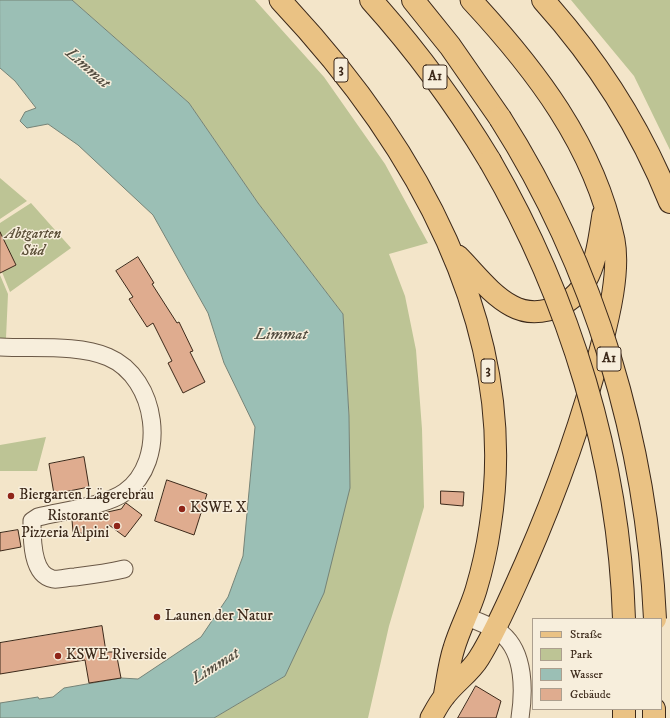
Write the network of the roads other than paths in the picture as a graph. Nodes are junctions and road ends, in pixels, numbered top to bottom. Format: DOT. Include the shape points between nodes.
graph roads {
  1 [pos="280,0"];
  2 [pos="372,0"];
  3 [pos="413,0"];
  4 [pos="471,0"];
  5 [pos="543,0"];
  6 [pos="670,202"];
  7 [pos="604,206"];
  8 [pos="452,250"];
  9 [pos="0,347"];
  10 [pos="124,569"];
  11 [pos="466,616"];
  12 [pos="624,618"];
  13 [pos="655,618"];
  14 [pos="494,630"];
  15 [pos="444,697"];
  16 [pos="431,718"];
  17 [pos="520,718"];
  1 -- 8 [label="main road, 3" via="345,74 380,122 417,182"];
  2 -- 12 [label="highway, A1, bridge" via="426,64 490,160 521,217 557,299 585,382 601,441 614,513"];
  3 -- 13 [label="highway, A1, bridge" via="450,46 500,118 529,168 567,246 590,302 614,374 636,464 650,554"];
  4 -- 7 [label="main road, 3" via="552,97 584,152"];
  5 -- 6 [label="highway" via="586,52 622,104"];
  7 -- 8 [label="main road" via="596,260 588,279 578,294 556,308 534,312 513,307 496,296"];
  7 -- 14 [label="main road, 3" via="614,241 614,275 610,312 593,380 544,519"];
  8 -- 11 [label="main road, 3" via="470,295 484,348 495,426 496,468 490,526 476,591"];
  9 -- 10 [label="street" via="50,348 94,353 109,358 126,369 143,391 152,424 152,441 147,465 135,483 118,497 38,517 32,521 36,562 46,575 53,579"];
  11 -- 14 [label="street"];
  11 -- 15 [label="main road, 3" via="454,648"];
  14 -- 15 [label="main road, 3" via="478,660"];
  14 -- 17 [label="street" via="502,634 516,656 523,698"];
  15 -- 16 [label="main road, 3"];
}
